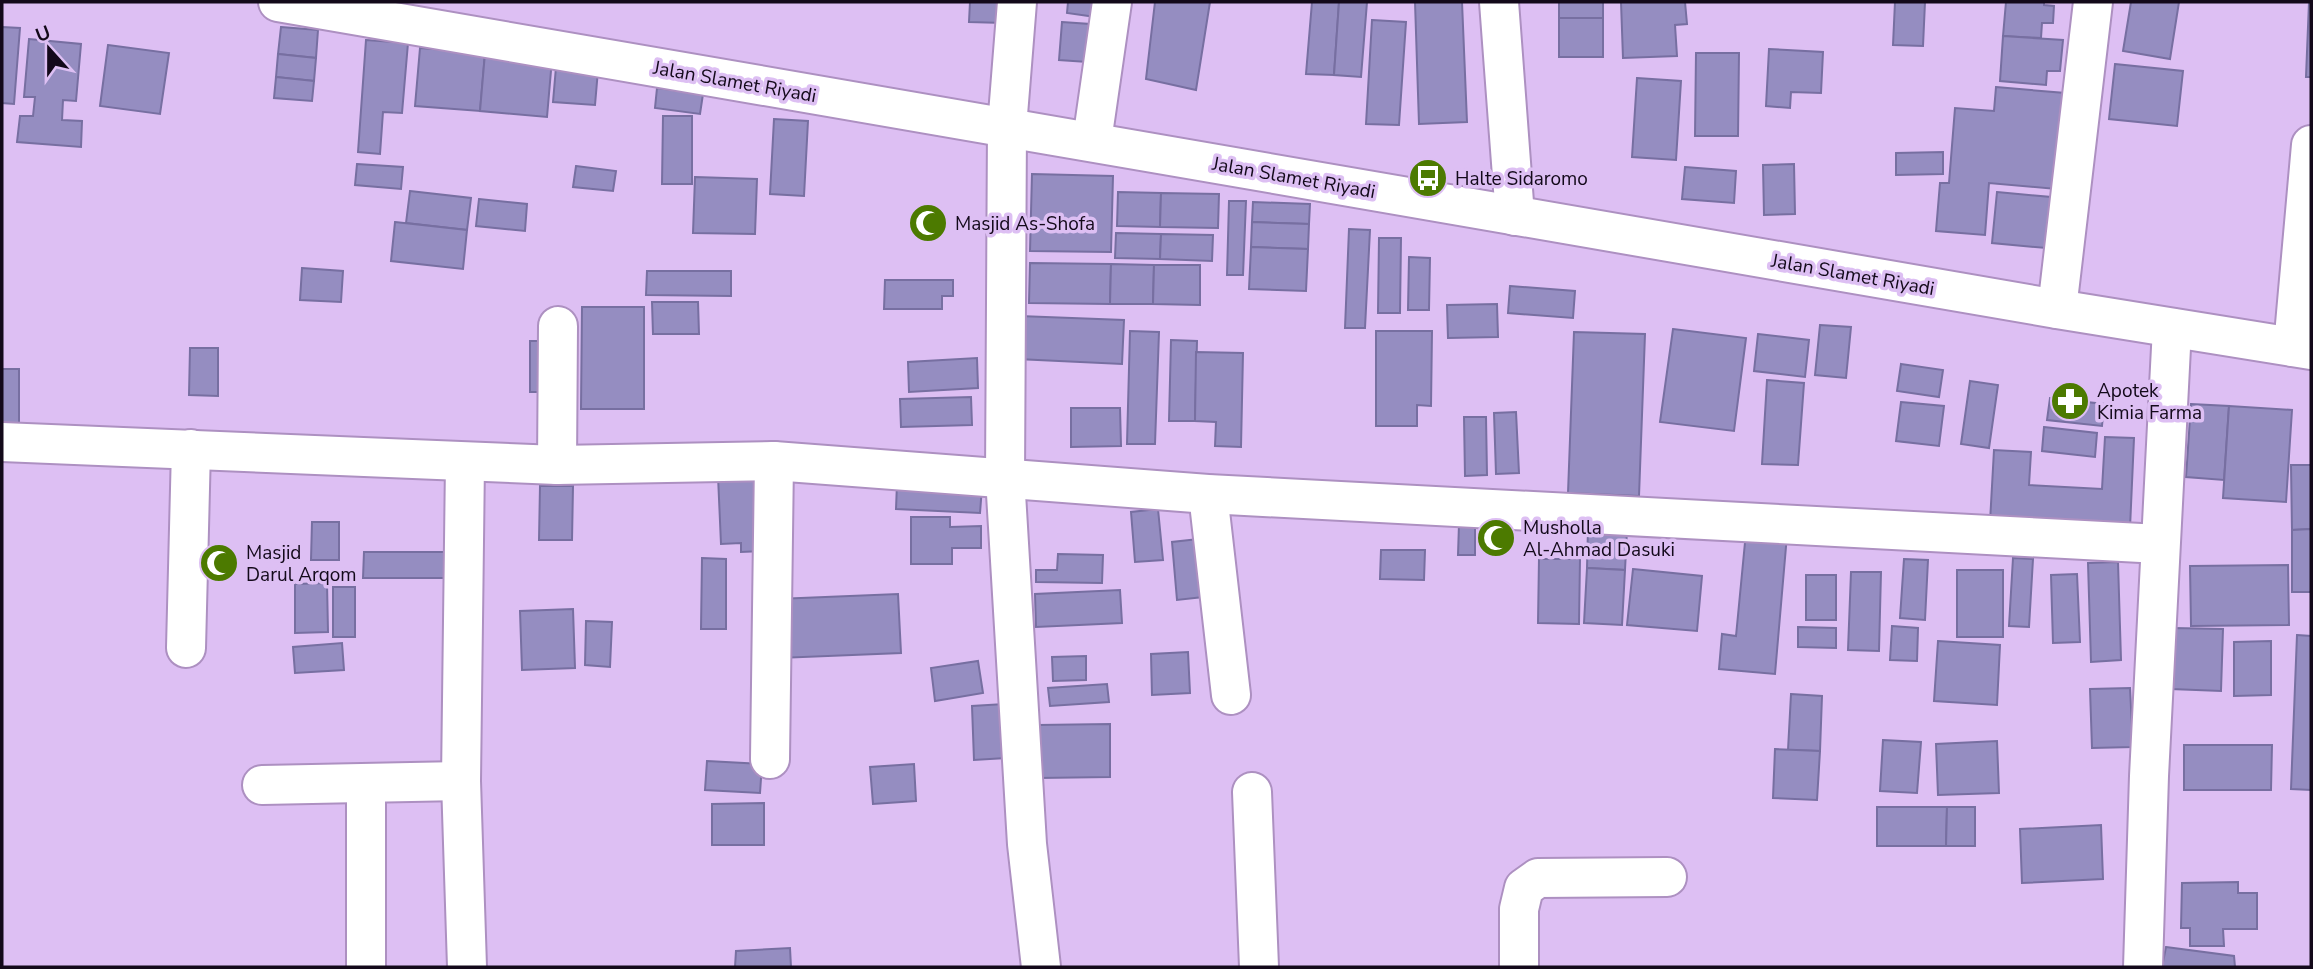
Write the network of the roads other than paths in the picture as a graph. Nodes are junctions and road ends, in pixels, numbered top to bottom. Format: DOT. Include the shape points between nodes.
graph roads {
  1 [pos="278,2"];
  2 [pos="1017,2"];
  3 [pos="1112,2"];
  4 [pos="1499,2"];
  5 [pos="2093,2"];
  6 [pos="1007,127"];
  7 [pos="1092,141"];
  8 [pos="2311,145"];
  9 [pos="1515,216"];
  10 [pos="2057,309"];
  11 [pos="558,326"];
  12 [pos="2172,328"];
  13 [pos="2302,348"];
  14 [pos="2,442"];
  15 [pos="191,449"];
  16 [pos="774,461"];
  17 [pos="465,462"];
  18 [pos="557,465"];
  19 [pos="1005,477"];
  20 [pos="1208,494"];
  21 [pos="2160,544"];
  22 [pos="186,648"];
  23 [pos="1231,695"];
  24 [pos="770,759"];
  25 [pos="461,781"];
  26 [pos="366,783"];
  27 [pos="262,785"];
  28 [pos="1252,792"];
  29 [pos="1668,877"];
  30 [pos="366,967"];
  31 [pos="467,967"];
  32 [pos="1041,967"];
  33 [pos="1259,967"];
  34 [pos="1519,967"];
  35 [pos="2143,967"];
  1 -- 6 [label="street, Jalan Slamet Riyadi"];
  2 -- 6 [label="street"];
  3 -- 7 [label="street"];
  4 -- 9 [label="street"];
  5 -- 10 [label="street"];
  6 -- 7 [label="street, Jalan Slamet Riyadi"];
  6 -- 19 [label="street"];
  7 -- 9 [label="street, Jalan Slamet Riyadi"];
  8 -- 13 [label="street"];
  9 -- 10 [label="street, Jalan Slamet Riyadi"];
  10 -- 12 [label="street, Jalan Slamet Riyadi"];
  11 -- 18 [label="street"];
  12 -- 13 [label="street, Jalan Slamet Riyadi"];
  12 -- 21 [label="street"];
  14 -- 15 [label="street"];
  15 -- 17 [label="street"];
  15 -- 22 [label="street"];
  16 -- 18 [label="street"];
  16 -- 19 [label="street"];
  16 -- 24 [label="street"];
  17 -- 18 [label="street"];
  17 -- 25 [label="street"];
  19 -- 20 [label="street"];
  19 -- 32 [label="street" via="1027,844"];
  20 -- 21 [label="street"];
  20 -- 23 [label="street"];
  21 -- 35 [label="street"];
  25 -- 26 [label="street"];
  25 -- 31 [label="street"];
  26 -- 27 [label="street"];
  26 -- 30 [label="street"];
  28 -- 33 [label="street"];
  29 -- 34 [label="street" via="1538,878 1524,888 1519,909"];
}
